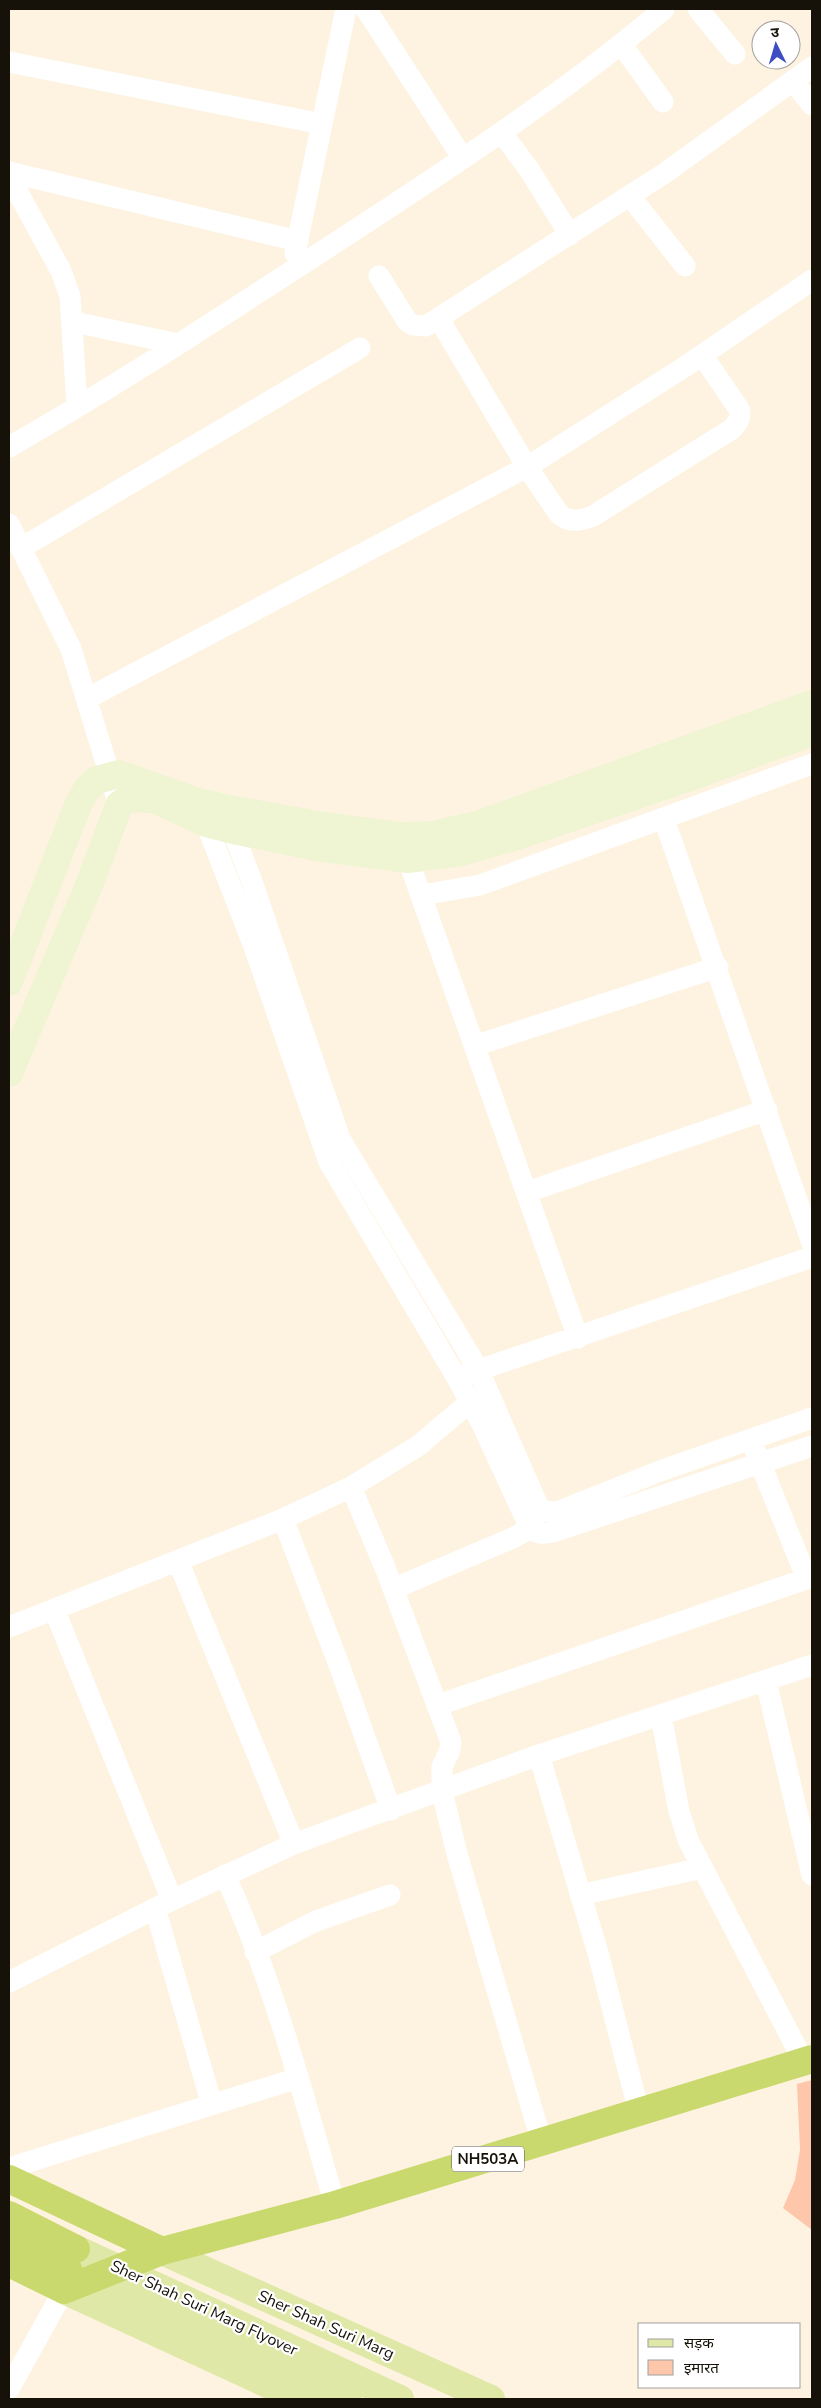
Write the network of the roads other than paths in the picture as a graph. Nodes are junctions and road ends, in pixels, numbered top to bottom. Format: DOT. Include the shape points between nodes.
graph roads {
  1 [pos="346,9"];
  2 [pos="366,9"];
  3 [pos="664,9"];
  4 [pos="698,9"];
  5 [pos="622,45"];
  6 [pos="734,54"];
  7 [pos="9,62"];
  8 [pos="812,68"];
  9 [pos="793,81"];
  10 [pos="663,102"];
  11 [pos="812,105"];
  12 [pos="322,124"];
  13 [pos="502,133"];
  14 [pos="462,157"];
  15 [pos="9,172"];
  16 [pos="9,176"];
  17 [pos="630,196"];
  18 [pos="570,235"];
  19 [pos="298,240"];
  20 [pos="684,266"];
  21 [pos="291,271"];
  22 [pos="379,276"];
  23 [pos="812,280"];
  24 [pos="439,319"];
  25 [pos="74,322"];
  26 [pos="178,344"];
  27 [pos="360,348"];
  28 [pos="702,355"];
  29 [pos="77,405"];
  30 [pos="12,438"];
  31 [pos="528,467"];
  32 [pos="9,524"];
  33 [pos="21,548"];
  34 [pos="88,698"];
  35 [pos="802,707"];
  36 [pos="809,742"];
  37 [pos="812,764"];
  38 [pos="110,775"];
  39 [pos="119,805"];
  40 [pos="215,816"];
  41 [pos="664,819"];
  42 [pos="403,847"];
  43 [pos="422,896"];
  44 [pos="718,967"];
  45 [pos="9,982"];
  46 [pos="474,1046"];
  47 [pos="9,1073"];
  48 [pos="767,1110"];
  49 [pos="527,1192"];
  50 [pos="812,1243"];
  51 [pos="812,1257"];
  52 [pos="578,1338"];
  53 [pos="478,1369"];
  54 [pos="457,1378"];
  55 [pos="470,1402"];
  56 [pos="812,1418"];
  57 [pos="752,1441"];
  58 [pos="812,1446"];
  59 [pos="761,1464"];
  60 [pos="351,1486"];
  61 [pos="539,1508"];
  62 [pos="283,1519"];
  63 [pos="530,1528"];
  64 [pos="178,1561"];
  65 [pos="810,1578"];
  66 [pos="393,1590"];
  67 [pos="54,1609"];
  68 [pos="9,1627"];
  69 [pos="812,1665"];
  70 [pos="766,1681"];
  71 [pos="438,1705"];
  72 [pos="661,1716"];
  73 [pos="539,1755"];
  74 [pos="442,1791"];
  75 [pos="391,1810"];
  76 [pos="294,1844"];
  77 [pos="702,1868"];
  78 [pos="225,1875"];
  79 [pos="812,1875"];
  80 [pos="390,1895"];
  81 [pos="580,1895"];
  82 [pos="163,1904"];
  83 [pos="255,1952"];
  84 [pos="9,1982"];
  85 [pos="808,2061"];
  86 [pos="298,2078"];
  87 [pos="212,2104"];
  88 [pos="639,2112"];
  89 [pos="542,2143"];
  90 [pos="9,2168"];
  91 [pos="9,2179"];
  92 [pos="334,2205"];
  93 [pos="9,2216"];
  94 [pos="9,2239"];
  95 [pos="162,2251"];
  96 [pos="9,2263"];
  97 [pos="69,2269"];
  98 [pos="9,2389"];
  99 [pos="300,2399"];
  100 [pos="348,2399"];
  101 [pos="400,2399"];
  102 [pos="491,2399"];
  1 -- 12 [label="street"];
  2 -- 14 [label="street"];
  3 -- 5 [label="street"];
  4 -- 6 [label="street"];
  5 -- 10 [label="street"];
  5 -- 13 [label="street"];
  7 -- 12 [label="street"];
  8 -- 9 [label="street"];
  9 -- 11 [label="street"];
  9 -- 17 [label="street"];
  12 -- 19 [label="street"];
  13 -- 14 [label="street"];
  13 -- 18 [label="street"];
  14 -- 21 [label="street"];
  15 -- 19 [label="street"];
  16 -- 25 [label="street" via="67,283"];
  17 -- 18 [label="street"];
  17 -- 20 [label="street"];
  18 -- 24 [label="street"];
  19 -- 21 [label="street"];
  21 -- 26 [label="street"];
  22 -- 24 [label="street" via="407,321 426,326"];
  23 -- 28 [label="street"];
  24 -- 31 [label="street"];
  25 -- 26 [label="street"];
  25 -- 29 [label="street"];
  26 -- 29 [label="street"];
  27 -- 33 [label="street"];
  28 -- 31 [label="street"];
  28 -- 31 [label="street" via="739,409 739,421 732,429 593,516 575,521 559,514"];
  29 -- 30 [label="street"];
  31 -- 34 [label="street"];
  32 -- 33 [label="street"];
  33 -- 34 [label="street" via="70,649"];
  34 -- 38 [label="street"];
  35 -- 36 [label="street"];
  35 -- 42 [label="street" via="477,825"];
  36 -- 42 [label="street" via="462,852"];
  37 -- 41 [label="street"];
  38 -- 39 [label="street"];
  38 -- 40 [label="street" via="128,776"];
  38 -- 45 [label="street" via="87,789 78,805"];
  39 -- 40 [label="street" via="129,798 154,799"];
  39 -- 47 [label="street" via="90,883"];
  40 -- 42 [label="street" via="316,847"];
  40 -- 53 [label="street" via="340,1139"];
  40 -- 54 [label="street" via="253,944 329,1162"];
  41 -- 43 [label="street" via="480,885"];
  41 -- 44 [label="street"];
  42 -- 43 [label="street"];
  43 -- 46 [label="street"];
  44 -- 46 [label="street"];
  44 -- 48 [label="street"];
  46 -- 49 [label="street"];
  48 -- 49 [label="street"];
  48 -- 50 [label="street"];
  49 -- 52 [label="street"];
  51 -- 52 [label="street"];
  52 -- 53 [label="street"];
  53 -- 54 [label="street"];
  53 -- 61 [label="street"];
  54 -- 55 [label="street"];
  55 -- 60 [label="street" via="418,1446"];
  55 -- 63 [label="street"];
  56 -- 57 [label="street"];
  57 -- 59 [label="street"];
  57 -- 61 [label="street" via="660,1471 557,1512"];
  58 -- 59 [label="street"];
  59 -- 63 [label="street" via="553,1532 544,1534"];
  59 -- 65 [label="street"];
  60 -- 62 [label="street"];
  60 -- 66 [label="street"];
  61 -- 63 [label="street"];
  62 -- 64 [label="street"];
  62 -- 75 [label="street"];
  63 -- 66 [label="street" via="478,1555"];
  64 -- 67 [label="street"];
  64 -- 76 [label="street"];
  65 -- 71 [label="street"];
  66 -- 71 [label="street"];
  67 -- 68 [label="street"];
  67 -- 82 [label="street"];
  69 -- 70 [label="street"];
  70 -- 72 [label="street"];
  70 -- 79 [label="street"];
  71 -- 74 [label="street" via="451,1742 442,1767"];
  72 -- 73 [label="street"];
  72 -- 77 [label="street" via="682,1824"];
  73 -- 74 [label="street"];
  73 -- 81 [label="street"];
  74 -- 75 [label="street"];
  74 -- 89 [label="street" via="457,1854"];
  75 -- 76 [label="street"];
  76 -- 78 [label="street"];
  77 -- 81 [label="street"];
  77 -- 85 [label="street"];
  78 -- 82 [label="street"];
  78 -- 83 [label="street"];
  80 -- 83 [label="street" via="316,1921"];
  81 -- 88 [label="street"];
  82 -- 84 [label="street"];
  82 -- 87 [label="street"];
  83 -- 86 [label="street"];
  85 -- 88 [label="highway, NH503A"];
  86 -- 87 [label="street"];
  86 -- 92 [label="street"];
  87 -- 90 [label="street"];
  88 -- 89 [label="highway, NH503A"];
  89 -- 92 [label="highway, NH503A"];
  91 -- 95 [label="highway"];
  92 -- 95 [label="highway, NH503A"];
  93 -- 97 [label="highway, Sher Shah Suri Marg Flyover"];
  94 -- 97 [label="highway, Sher Shah Suri Marg Flyover"];
  95 -- 97 [label="highway, NH503A"];
  95 -- 102 [label="main road, Sher Shah Suri Marg"];
  96 -- 97 [label="highway"];
  97 -- 98 [label="street"];
  97 -- 99 [label="main road"];
  97 -- 100 [label="main road, Sher Shah Suri Marg Flyover"];
  97 -- 101 [label="main road, Sher Shah Suri Marg Flyover"];
}
